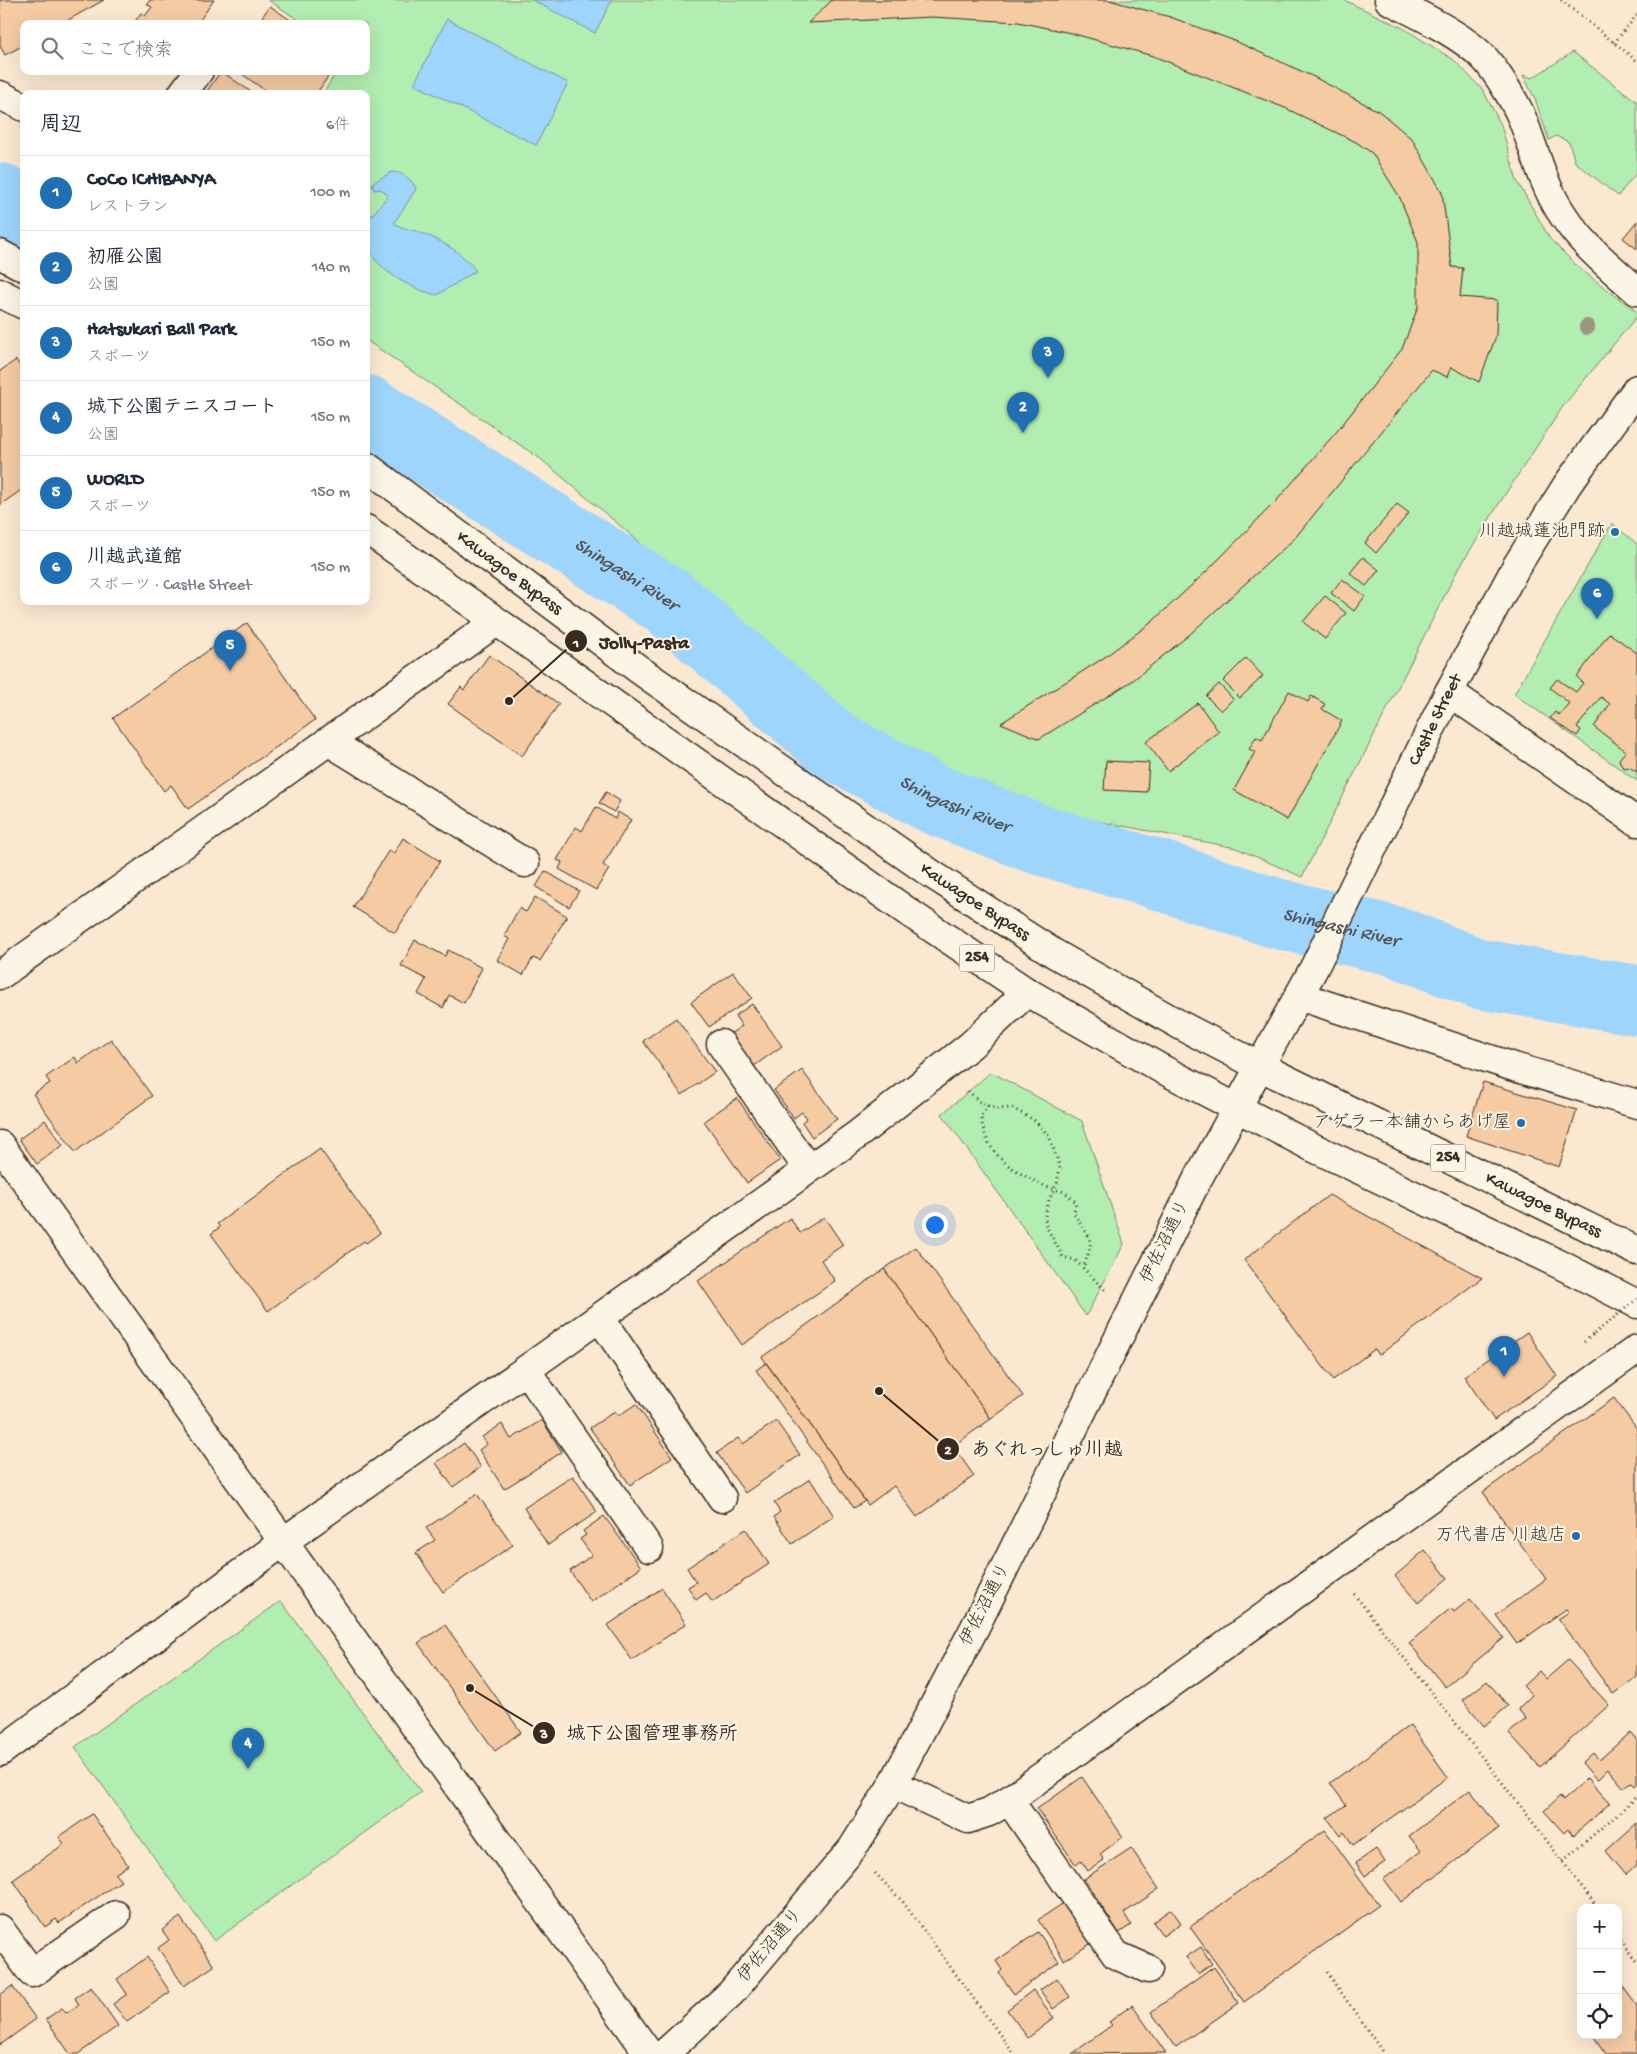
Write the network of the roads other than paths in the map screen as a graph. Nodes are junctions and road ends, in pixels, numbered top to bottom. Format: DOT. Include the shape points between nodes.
graph roads {
  1 [pos="1389,0"];
  2 [pos="195,75"];
  3 [pos="185,90"];
  4 [pos="0,94"];
  5 [pos="20,105"];
  6 [pos="0,254"];
  7 [pos="20,265"];
  8 [pos="1637,291"];
  9 [pos="0,292"];
  10 [pos="20,303"];
  11 [pos="1637,389"];
  12 [pos="370,469"];
  13 [pos="370,532"];
  14 [pos="496,622"];
  15 [pos="1449,692"];
  16 [pos="328,741"];
  17 [pos="1637,822"];
  18 [pos="525,863"];
  19 [pos="0,976"];
  20 [pos="1027,992"];
  21 [pos="1299,996"];
  22 [pos="720,1044"];
  23 [pos="1259,1066"];
  24 [pos="1637,1104"];
  25 [pos="1236,1108"];
  26 [pos="0,1145"];
  27 [pos="808,1169"];
  28 [pos="1637,1251"];
  29 [pos="1637,1304"];
  30 [pos="600,1318"];
  31 [pos="1637,1349"];
  32 [pos="526,1370"];
  33 [pos="722,1498"];
  34 [pos="283,1542"];
  35 [pos="649,1548"];
  36 [pos="0,1752"];
  37 [pos="893,1784"];
  38 [pos="1009,1800"];
  39 [pos="116,1915"];
  40 [pos="0,1929"];
  41 [pos="1148,1969"];
  42 [pos="649,2054"];
  43 [pos="664,2054"];
  1 -- 8 [label="main road" via="1465,41 1486,60 1520,115 1546,185 1559,209 1579,239"];
  2 -- 3 [label="main road"];
  4 -- 5 [label="main road"];
  6 -- 7 [label="main road"];
  9 -- 10 [label="main road"];
  11 -- 15 [label="main road, Castle Street" via="1567,485 1516,567"];
  12 -- 23 [label="main road, Kawagoe Bypass / 254" via="642,671 933,875 1055,954"];
  13 -- 14 [label="main road, 254"];
  14 -- 16 [label="main road"];
  14 -- 20 [label="main road, 254"];
  15 -- 17 [label="main road"];
  15 -- 21 [label="main road, Castle Street"];
  16 -- 18 [label="main road"];
  16 -- 19 [label="main road"];
  20 -- 25 [label="main road, 254"];
  20 -- 27 [label="main road" via="971,1045 857,1135"];
  21 -- 23 [label="main road, Castle Street"];
  21 -- 24 [label="main road" via="1514,1068"];
  22 -- 27 [label="main road"];
  23 -- 25 [label="main road, 伊佐沼通り"];
  23 -- 28 [label="main road, Kawagoe Bypass / 254"];
  25 -- 29 [label="main road, 254"];
  25 -- 37 [label="main road, 伊佐沼通り"];
  26 -- 34 [label="main road"];
  27 -- 30 [label="main road"];
  30 -- 32 [label="main road"];
  30 -- 33 [label="main road"];
  31 -- 38 [label="main road"];
  32 -- 34 [label="main road"];
  32 -- 35 [label="main road"];
  34 -- 36 [label="main road"];
  34 -- 42 [label="main road"];
  37 -- 38 [label="main road" via="968,1819"];
  37 -- 43 [label="main road, 伊佐沼通り" via="852,1849 731,1992"];
  38 -- 41 [label="main road" via="1116,1955"];
  39 -- 40 [label="main road" via="32,1973"];
}
